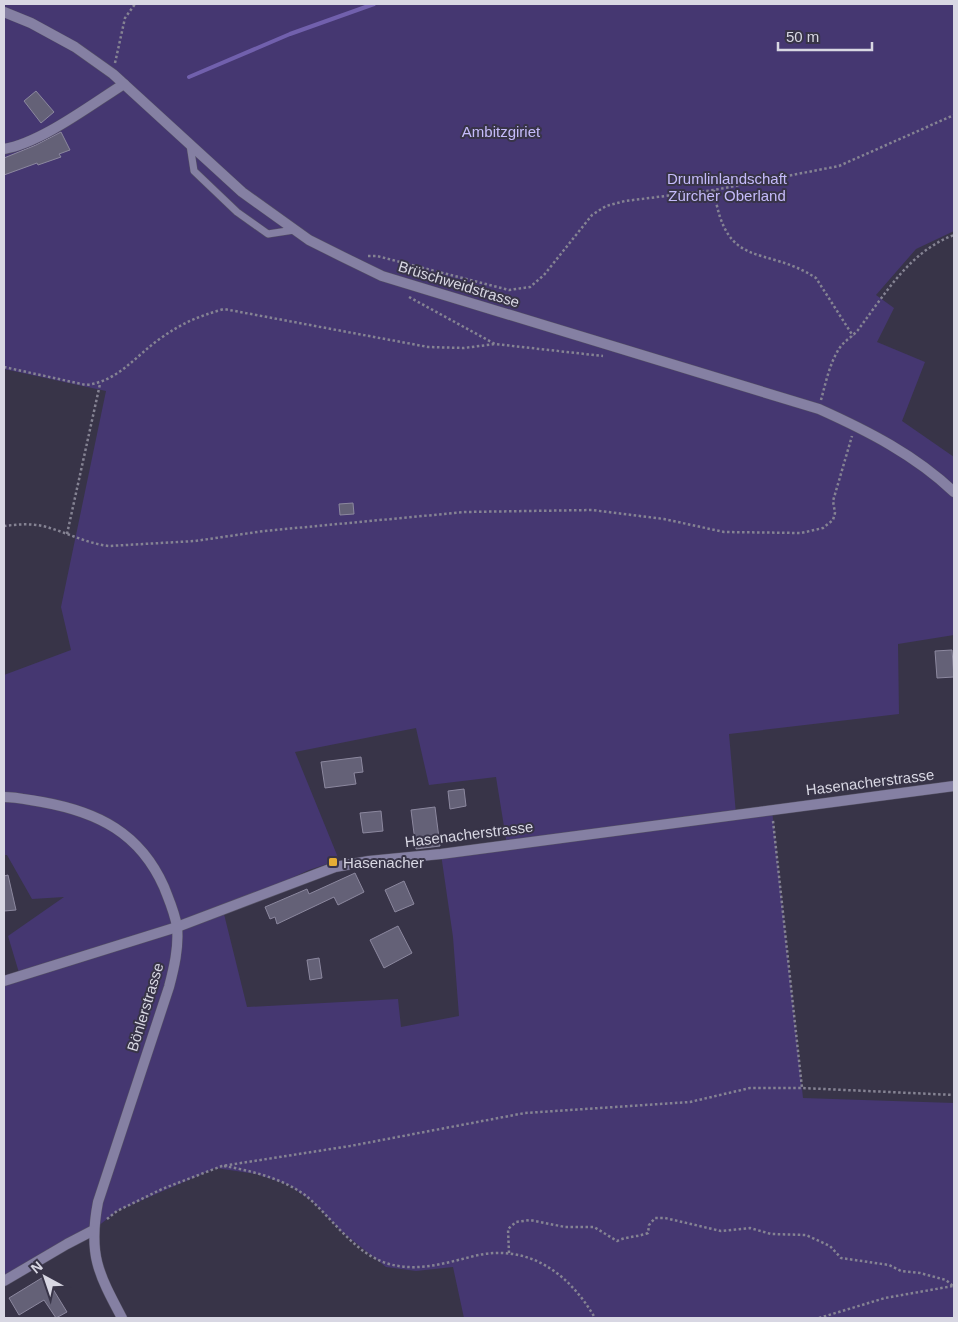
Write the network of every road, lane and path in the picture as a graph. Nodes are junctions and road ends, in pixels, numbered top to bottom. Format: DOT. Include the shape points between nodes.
graph roads {
  1 [pos="134,4"];
  2 [pos="4,12"];
  3 [pos="113,74"];
  4 [pos="124,84"];
  5 [pos="954,115"];
  6 [pos="190,145"];
  7 [pos="4,150"];
  8 [pos="714,190"];
  9 [pos="294,230"];
  10 [pos="954,235"];
  11 [pos="341,256"];
  12 [pos="403,292"];
  13 [pos="853,336"];
  14 [pos="495,344"];
  15 [pos="607,357"];
  16 [pos="4,367"];
  17 [pos="100,384"];
  18 [pos="819,409"];
  19 [pos="857,426"];
  20 [pos="954,492"];
  21 [pos="4,526"];
  22 [pos="67,534"];
  23 [pos="954,786"];
  24 [pos="4,797"];
  25 [pos="772,810"];
  26 [pos="177,927"];
  27 [pos="4,981"];
  28 [pos="802,1088"];
  29 [pos="954,1095"];
  30 [pos="222,1166"];
  31 [pos="92,1231"];
  32 [pos="509,1252"];
  33 [pos="4,1282"];
  34 [pos="954,1286"];
  35 [pos="122,1318"];
  36 [pos="595,1318"];
  37 [pos="819,1318"];
  1 -- 3 [label="path" via="125,18"];
  2 -- 3 [label="street, Brüschweidstrasse" via="75,47"];
  3 -- 4 [label="street, Brüschweidstrasse"];
  4 -- 6 [label="street, Brüschweidstrasse"];
  4 -- 7 [label="street" via="36,137"];
  5 -- 8 [label="path" via="839,166"];
  6 -- 9 [label="street, Brüschweidstrasse" via="242,192"];
  6 -- 9 [label="lane" via="194,171 237,212 268,234"];
  8 -- 11 [label="path" via="606,206 592,215 544,275 530,287 509,290 377,256"];
  8 -- 13 [label="path" via="718,215 735,244 816,278"];
  9 -- 11 [label="street, Brüschweidstrasse"];
  10 -- 13 [label="path" via="920,254"];
  11 -- 18 [label="street, Brüschweidstrasse" via="382,276"];
  12 -- 14 [label="path" via="417,303"];
  13 -- 18 [label="path" via="841,346 828,375"];
  14 -- 15 [label="path"];
  14 -- 17 [label="path" via="464,348 428,347 224,309 195,317 160,339 117,376"];
  16 -- 17 [label="path" via="86,385"];
  17 -- 22 [label="path"];
  18 -- 19 [label="street, Brüschweidstrasse"];
  19 -- 20 [label="street, Brüschweidstrasse" via="922,465"];
  19 -- 22 [label="path" via="849,442 833,501 833,520 823,528 801,533 724,532 664,519 592,510 465,512 264,531 195,541 109,546"];
  21 -- 22 [label="path" via="48,527"];
  23 -- 25 [label="street, Hasenacherstrasse"];
  24 -- 26 [label="street, Bönlerstrasse" via="62,806 102,820 124,834 144,851 156,870 171,903"];
  25 -- 26 [label="street, Hasenacherstrasse" via="335,867"];
  25 -- 28 [label="path"];
  26 -- 27 [label="street, Hasenacherstrasse"];
  26 -- 31 [label="street, Bönlerstrasse" via="169,987 98,1202"];
  28 -- 29 [label="path"];
  28 -- 30 [label="path" via="750,1088 690,1102 525,1113"];
  30 -- 31 [label="path" via="117,1211"];
  30 -- 32 [label="path" via="249,1171 288,1185 305,1196 364,1252 388,1264 423,1268"];
  31 -- 33 [label="street"];
  31 -- 35 [label="street, Bönlerstrasse" via="96,1262"];
  32 -- 34 [label="path" via="508,1229 516,1222 530,1220 565,1227 594,1227 617,1240 648,1233 649,1224 655,1218 665,1218 721,1231 750,1228 771,1234 806,1235 830,1246 841,1258 920,1272 946,1280"];
  32 -- 36 [label="path" via="543,1263 566,1279"];
  34 -- 37 [label="path" via="885,1298"];
}
